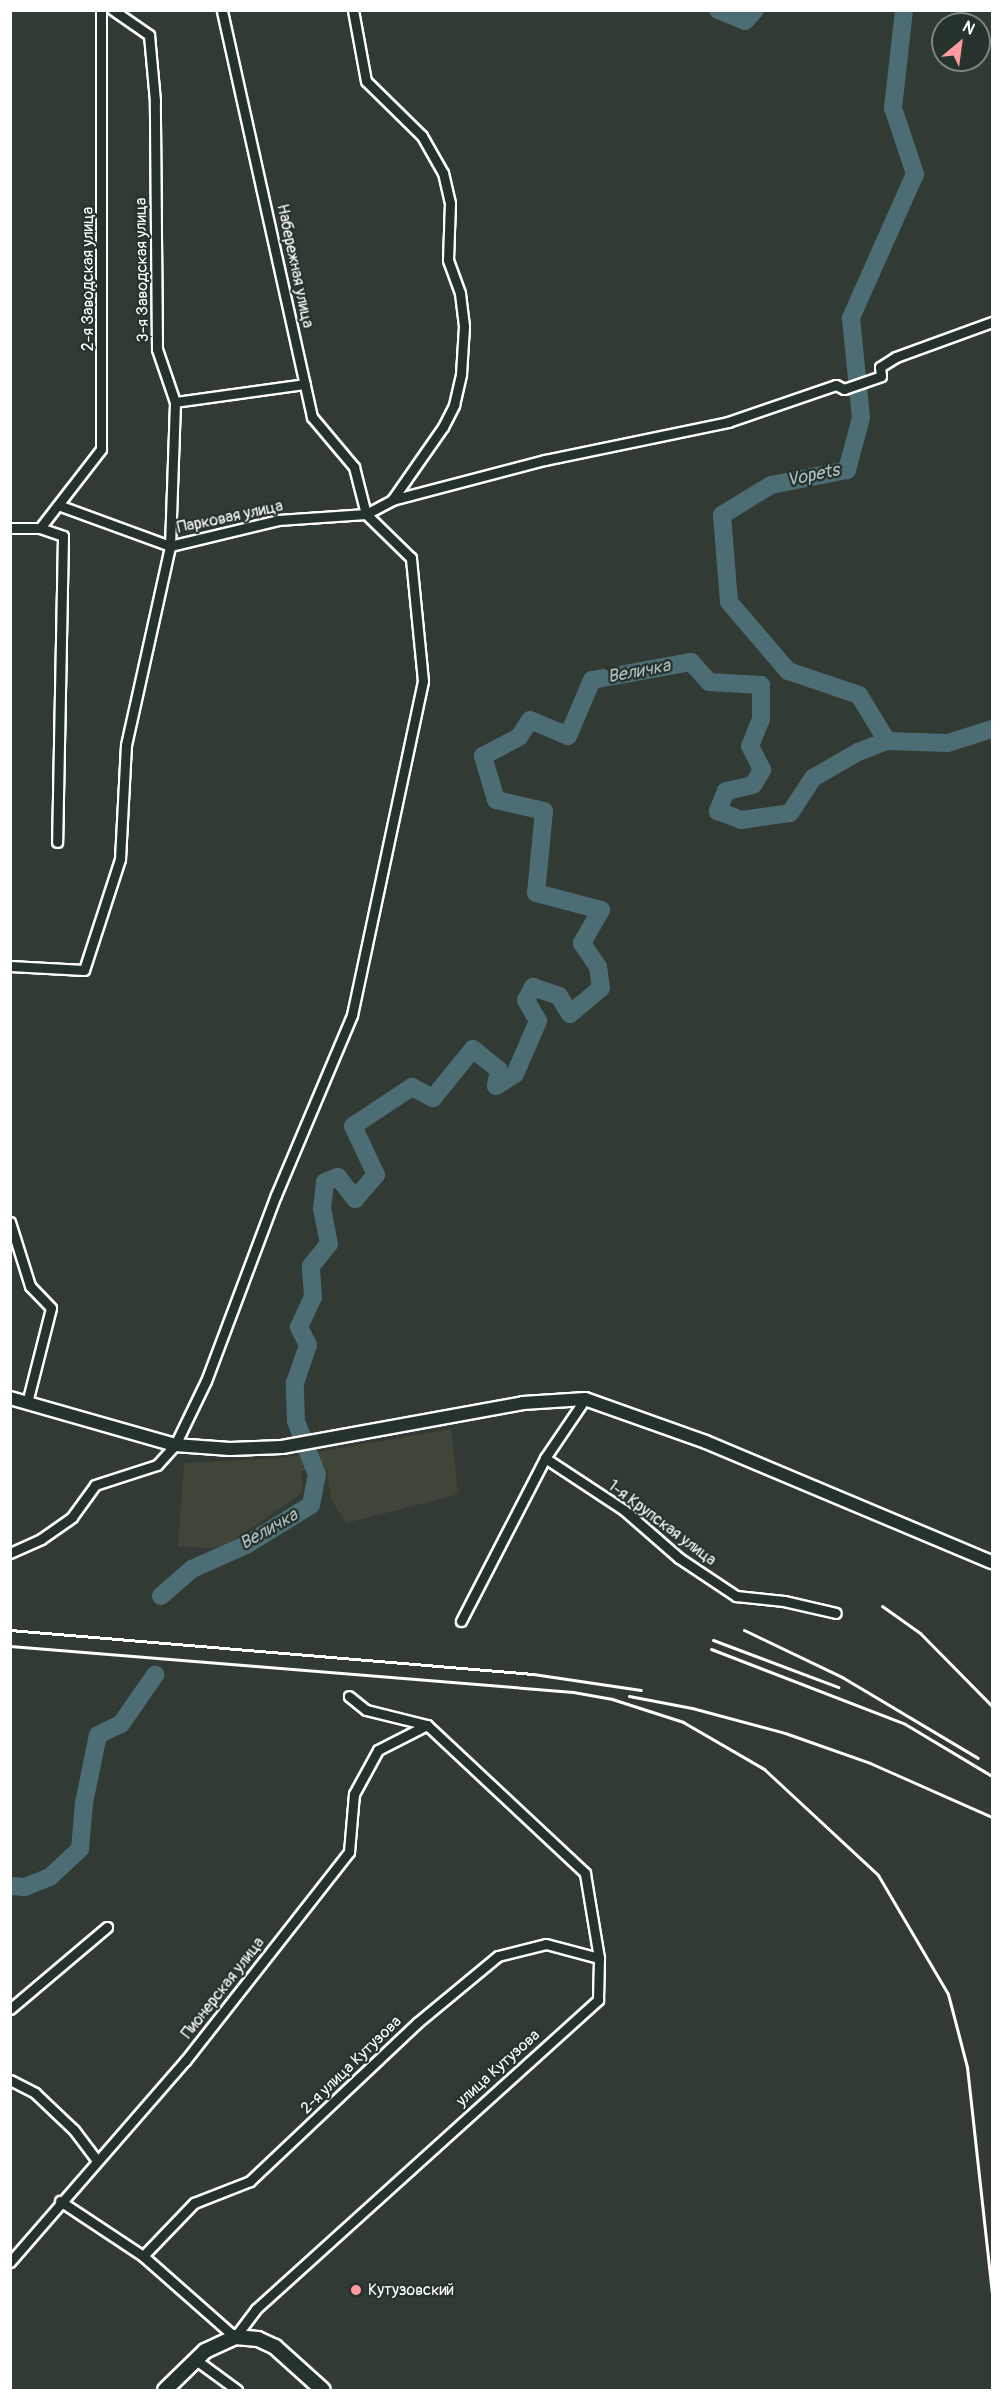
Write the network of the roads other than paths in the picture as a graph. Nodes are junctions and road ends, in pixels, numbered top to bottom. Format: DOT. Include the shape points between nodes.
graph roads {
  1 [pos="101,10"];
  2 [pos="113,10"];
  3 [pos="222,10"];
  4 [pos="353,10"];
  5 [pos="993,322"];
  6 [pos="305,384"];
  7 [pos="175,402"];
  8 [pos="392,500"];
  9 [pos="58,505"];
  10 [pos="366,514"];
  11 [pos="10,528"];
  12 [pos="40,528"];
  13 [pos="170,546"];
  14 [pos="57,842"];
  15 [pos="10,966"];
  16 [pos="10,1222"];
  17 [pos="10,1398"];
  18 [pos="585,1399"];
  19 [pos="27,1403"];
  20 [pos="175,1445"];
  21 [pos="545,1458"];
  22 [pos="10,1553"];
  23 [pos="993,1562"];
  24 [pos="836,1613"];
  25 [pos="461,1621"];
  26 [pos="349,1696"];
  27 [pos="427,1725"];
  28 [pos="107,1927"];
  29 [pos="599,1958"];
  30 [pos="10,2009"];
  31 [pos="10,2080"];
  32 [pos="96,2159"];
  33 [pos="60,2201"];
  34 [pos="144,2256"];
  35 [pos="10,2262"];
  36 [pos="235,2337"];
  37 [pos="196,2360"];
  38 [pos="165,2391"];
  39 [pos="237,2391"];
  40 [pos="323,2391"];
  1 -- 9 [label="street, 2-я Заводская улица" via="101,449"];
  2 -- 7 [label="street, 3-я Заводская улица" via="149,35 155,101 157,349"];
  3 -- 6 [label="street, Набережная улица"];
  4 -- 8 [label="street, Парковая улица" via="366,81 422,136 443,173 450,203 448,260 460,293 464,326 461,374 454,405 443,428"];
  5 -- 8 [label="street" via="896,357 880,367 881,376 844,389 836,385 728,422 545,460"];
  6 -- 7 [label="street"];
  6 -- 10 [label="street, Набережная улица" via="312,417 354,467"];
  7 -- 13 [label="street, 3-я Заводская улица"];
  8 -- 10 [label="street, Парковая улица"];
  9 -- 12 [label="street, 2-я Заводская улица"];
  9 -- 13 [label="street"];
  10 -- 13 [label="street, Парковая улица" via="278,520"];
  10 -- 20 [label="street" via="411,558 423,681 352,1015 276,1195 206,1381"];
  11 -- 12 [label="street"];
  12 -- 14 [label="street" via="63,536"];
  13 -- 15 [label="street, Парковая улица" via="126,745 120,859 84,970"];
  16 -- 19 [label="street" via="30,1286 51,1308"];
  17 -- 19 [label="street"];
  18 -- 20 [label="street" via="523,1403 322,1437 282,1448"];
  18 -- 21 [label="street"];
  18 -- 23 [label="street" via="706,1442"];
  19 -- 20 [label="street"];
  20 -- 22 [label="street" via="157,1465 95,1485 72,1517 41,1539"];
  21 -- 24 [label="street, 1-я Крупская улица" via="624,1510 679,1558 736,1596 784,1601"];
  21 -- 25 [label="street"];
  26 -- 27 [label="street" via="366,1710"];
  27 -- 29 [label="street, улица Кутузова" via="585,1873"];
  27 -- 32 [label="street, Пионерская улица" via="378,1750 354,1794 349,1852 185,2061"];
  28 -- 30 [label="street"];
  29 -- 34 [label="street, 2-я улица Кутузова" via="546,1944 498,1956 417,2023 250,2181 194,2203"];
  29 -- 36 [label="street, улица Кутузова" via="598,2000 256,2309"];
  31 -- 32 [label="street" via="35,2093 74,2130"];
  32 -- 33 [label="street, Пионерская улица"];
  33 -- 34 [label="street"];
  33 -- 35 [label="street, Пионерская улица"];
  34 -- 36 [label="street"];
  36 -- 37 [label="main road, улица Кутузова" via="221,2340"];
  36 -- 40 [label="main road" via="258,2339 275,2347"];
  37 -- 38 [label="main road, улица Кутузова"];
  37 -- 39 [label="street"];
}
